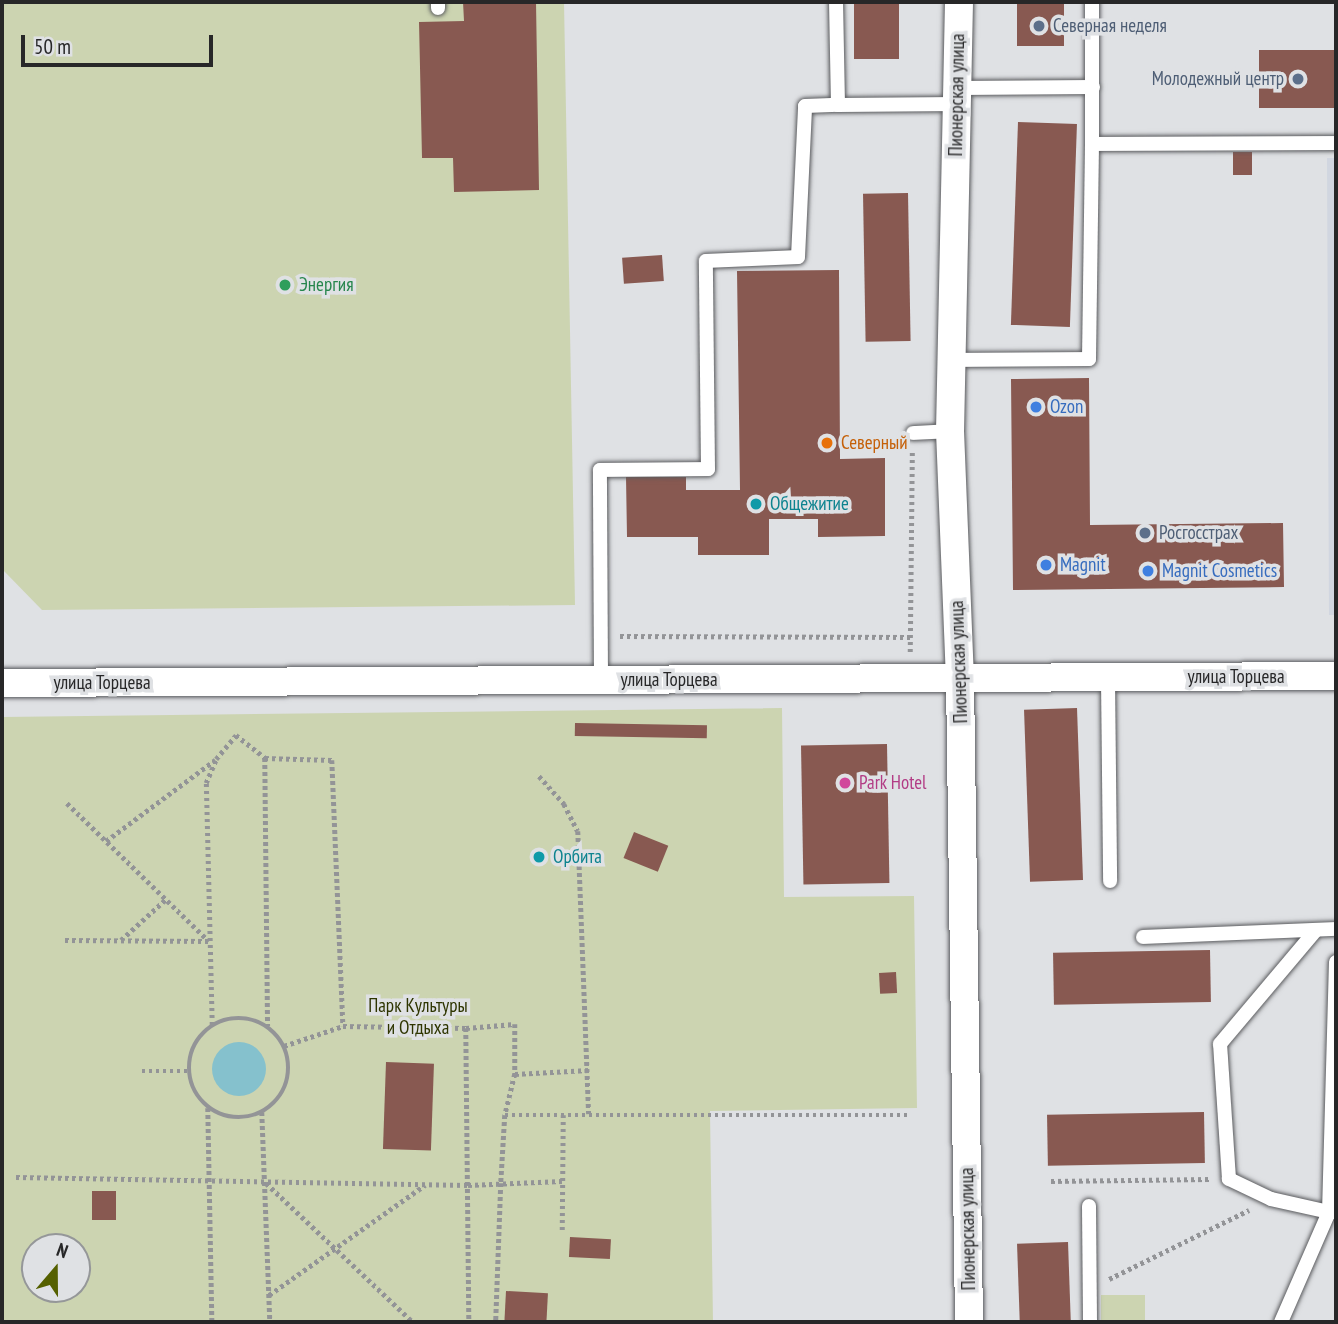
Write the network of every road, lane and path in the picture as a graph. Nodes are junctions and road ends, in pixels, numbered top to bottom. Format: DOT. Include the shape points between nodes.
graph roads {
  1 [pos="836,2"];
  2 [pos="959,2"];
  3 [pos="1092,2"];
  4 [pos="1093,87"];
  5 [pos="958,96"];
  6 [pos="838,105"];
  7 [pos="1336,143"];
  8 [pos="1093,144"];
  9 [pos="950,360"];
  10 [pos="950,431"];
  11 [pos="913,433"];
  12 [pos="601,636"];
  13 [pos="910,637"];
  14 [pos="910,652"];
  15 [pos="1336,676"];
  16 [pos="960,678"];
  17 [pos="1108,678"];
  18 [pos="601,680"];
  19 [pos="2,683"];
  20 [pos="265,758"];
  21 [pos="216,759"];
  22 [pos="539,776"];
  23 [pos="67,803"];
  24 [pos="106,841"];
  25 [pos="1110,881"];
  26 [pos="166,899"];
  27 [pos="1336,929"];
  28 [pos="1315,931"];
  29 [pos="1143,937"];
  30 [pos="65,940"];
  31 [pos="121,940"];
  32 [pos="209,941"];
  33 [pos="1336,962"];
  34 [pos="212,1025"];
  35 [pos="268,1026"];
  36 [pos="343,1026"];
  37 [pos="466,1028"];
  38 [pos="284,1046"];
  39 [pos="188,1070"];
  40 [pos="589,1070"];
  41 [pos="142,1071"];
  42 [pos="515,1074"];
  43 [pos="208,1108"];
  44 [pos="262,1112"];
  45 [pos="589,1114"];
  46 [pos="505,1115"];
  47 [pos="563,1115"];
  48 [pos="911,1115"];
  49 [pos="16,1177"];
  50 [pos="1229,1179"];
  51 [pos="210,1180"];
  52 [pos="562,1181"];
  53 [pos="1051,1181"];
  54 [pos="265,1182"];
  55 [pos="501,1183"];
  56 [pos="425,1184"];
  57 [pos="468,1185"];
  58 [pos="1271,1199"];
  59 [pos="1089,1206"];
  60 [pos="1333,1212"];
  61 [pos="562,1230"];
  62 [pos="337,1251"];
  63 [pos="1089,1289"];
  64 [pos="269,1296"];
  65 [pos="212,1322"];
  66 [pos="270,1322"];
  67 [pos="413,1322"];
  68 [pos="469,1322"];
  69 [pos="496,1322"];
  70 [pos="969,1322"];
  71 [pos="1090,1322"];
  72 [pos="1281,1322"];
  1 -- 6 [label="lane"];
  2 -- 5 [label="street, Пионерская улица"];
  3 -- 4 [label="lane"];
  4 -- 5 [label="lane"];
  4 -- 8 [label="lane"];
  5 -- 6 [label="lane"];
  5 -- 9 [label="street, Пионерская улица"];
  6 -- 12 [label="lane" via="805,106 798,257 706,261 708,469 600,470"];
  7 -- 8 [label="lane"];
  8 -- 9 [label="lane" via="1089,359"];
  9 -- 10 [label="street, Пионерская улица"];
  10 -- 11 [label="lane"];
  10 -- 16 [label="street, Пионерская улица"];
  11 -- 13 [label="path"];
  12 -- 13 [label="path"];
  12 -- 18 [label="lane"];
  13 -- 14 [label="path"];
  15 -- 17 [label="street, улица Торцева"];
  16 -- 17 [label="street, улица Торцева"];
  16 -- 18 [label="street, улица Торцева"];
  16 -- 70 [label="street, Пионерская улица"];
  17 -- 25 [label="lane"];
  18 -- 19 [label="street, улица Торцева"];
  20 -- 21 [label="path" via="236,735"];
  20 -- 35 [label="path"];
  20 -- 36 [label="path" via="332,760"];
  21 -- 24 [label="path"];
  21 -- 32 [label="path" via="206,783"];
  22 -- 40 [label="path" via="564,804 578,831"];
  23 -- 24 [label="path"];
  24 -- 26 [label="path"];
  26 -- 31 [label="path"];
  26 -- 32 [label="path"];
  27 -- 28 [label="lane"];
  28 -- 29 [label="lane"];
  28 -- 50 [label="lane" via="1220,1044"];
  30 -- 31 [label="path"];
  31 -- 32 [label="path"];
  32 -- 34 [label="path"];
  33 -- 60 [label="lane"];
  34 -- 35 [label="path" via="244,1017"];
  34 -- 39 [label="path" via="194,1042"];
  35 -- 38 [label="path"];
  36 -- 37 [label="path"];
  36 -- 38 [label="path"];
  37 -- 42 [label="path" via="515,1024"];
  37 -- 57 [label="path"];
  38 -- 44 [label="path" via="287,1084"];
  39 -- 41 [label="path"];
  39 -- 43 [label="path" via="198,1098"];
  40 -- 42 [label="path"];
  40 -- 45 [label="path"];
  42 -- 46 [label="path"];
  43 -- 44 [label="path" via="236,1118"];
  43 -- 51 [label="path"];
  44 -- 54 [label="path"];
  45 -- 47 [label="path"];
  45 -- 48 [label="path"];
  46 -- 47 [label="path"];
  46 -- 55 [label="path"];
  47 -- 52 [label="path"];
  49 -- 51 [label="path"];
  50 -- 53 [label="path"];
  50 -- 58 [label="lane"];
  51 -- 54 [label="path"];
  51 -- 65 [label="path"];
  52 -- 55 [label="path"];
  52 -- 61 [label="path"];
  54 -- 56 [label="path"];
  54 -- 62 [label="path"];
  54 -- 64 [label="path"];
  55 -- 57 [label="path"];
  55 -- 69 [label="path"];
  56 -- 57 [label="path"];
  56 -- 62 [label="path"];
  57 -- 68 [label="path"];
  58 -- 60 [label="lane"];
  58 -- 63 [label="path"];
  59 -- 63 [label="lane"];
  60 -- 72 [label="lane"];
  62 -- 64 [label="path"];
  62 -- 67 [label="path"];
  63 -- 71 [label="lane"];
  64 -- 66 [label="path"];
}
